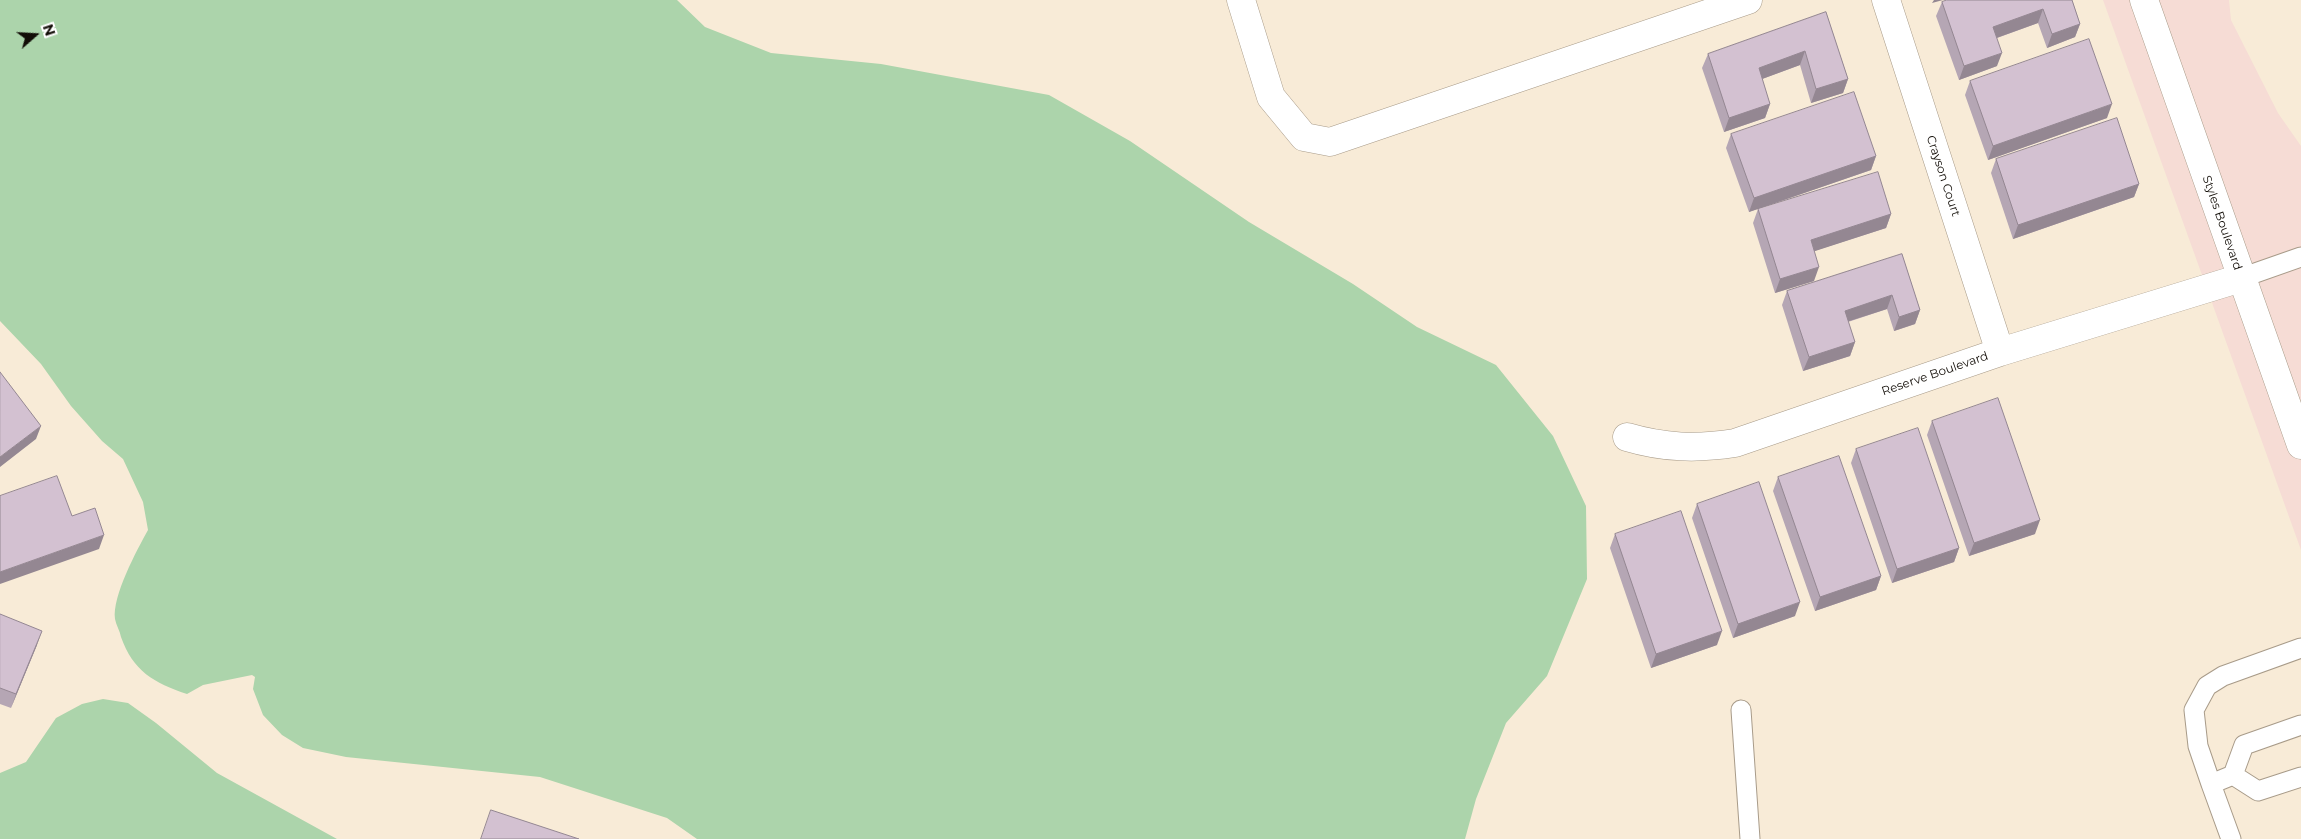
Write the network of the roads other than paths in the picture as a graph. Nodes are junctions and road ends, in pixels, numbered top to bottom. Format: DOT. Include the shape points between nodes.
graph roads {
  1 [pos="1241,0"];
  2 [pos="1748,0"];
  3 [pos="1886,0"];
  4 [pos="2144,0"];
  5 [pos="2301,257"];
  6 [pos="2241,278"];
  7 [pos="2000,352"];
  8 [pos="1627,437"];
  9 [pos="2301,445"];
  10 [pos="2301,648"];
  11 [pos="1741,710"];
  12 [pos="2301,725"];
  13 [pos="2233,775"];
  14 [pos="2301,777"];
  15 [pos="2211,784"];
  16 [pos="1750,839"];
  17 [pos="2231,839"];
  1 -- 2 [label="street" via="1271,97 1304,137 1330,142"];
  3 -- 7 [label="street, Crayson Court"];
  4 -- 6 [label="street, Styles Boulevard"];
  5 -- 6 [label="lane"];
  6 -- 7 [label="street, Reserve Boulevard"];
  6 -- 9 [label="street, Styles Boulevard"];
  7 -- 8 [label="street, Reserve Boulevard" via="1735,443 1680,448"];
  10 -- 15 [label="lane" via="2222,676 2207,686 2194,710 2198,746"];
  11 -- 16 [label="lane"];
  12 -- 13 [label="lane" via="2244,745"];
  13 -- 14 [label="lane" via="2258,792"];
  13 -- 15 [label="lane"];
  15 -- 17 [label="lane"];
}
